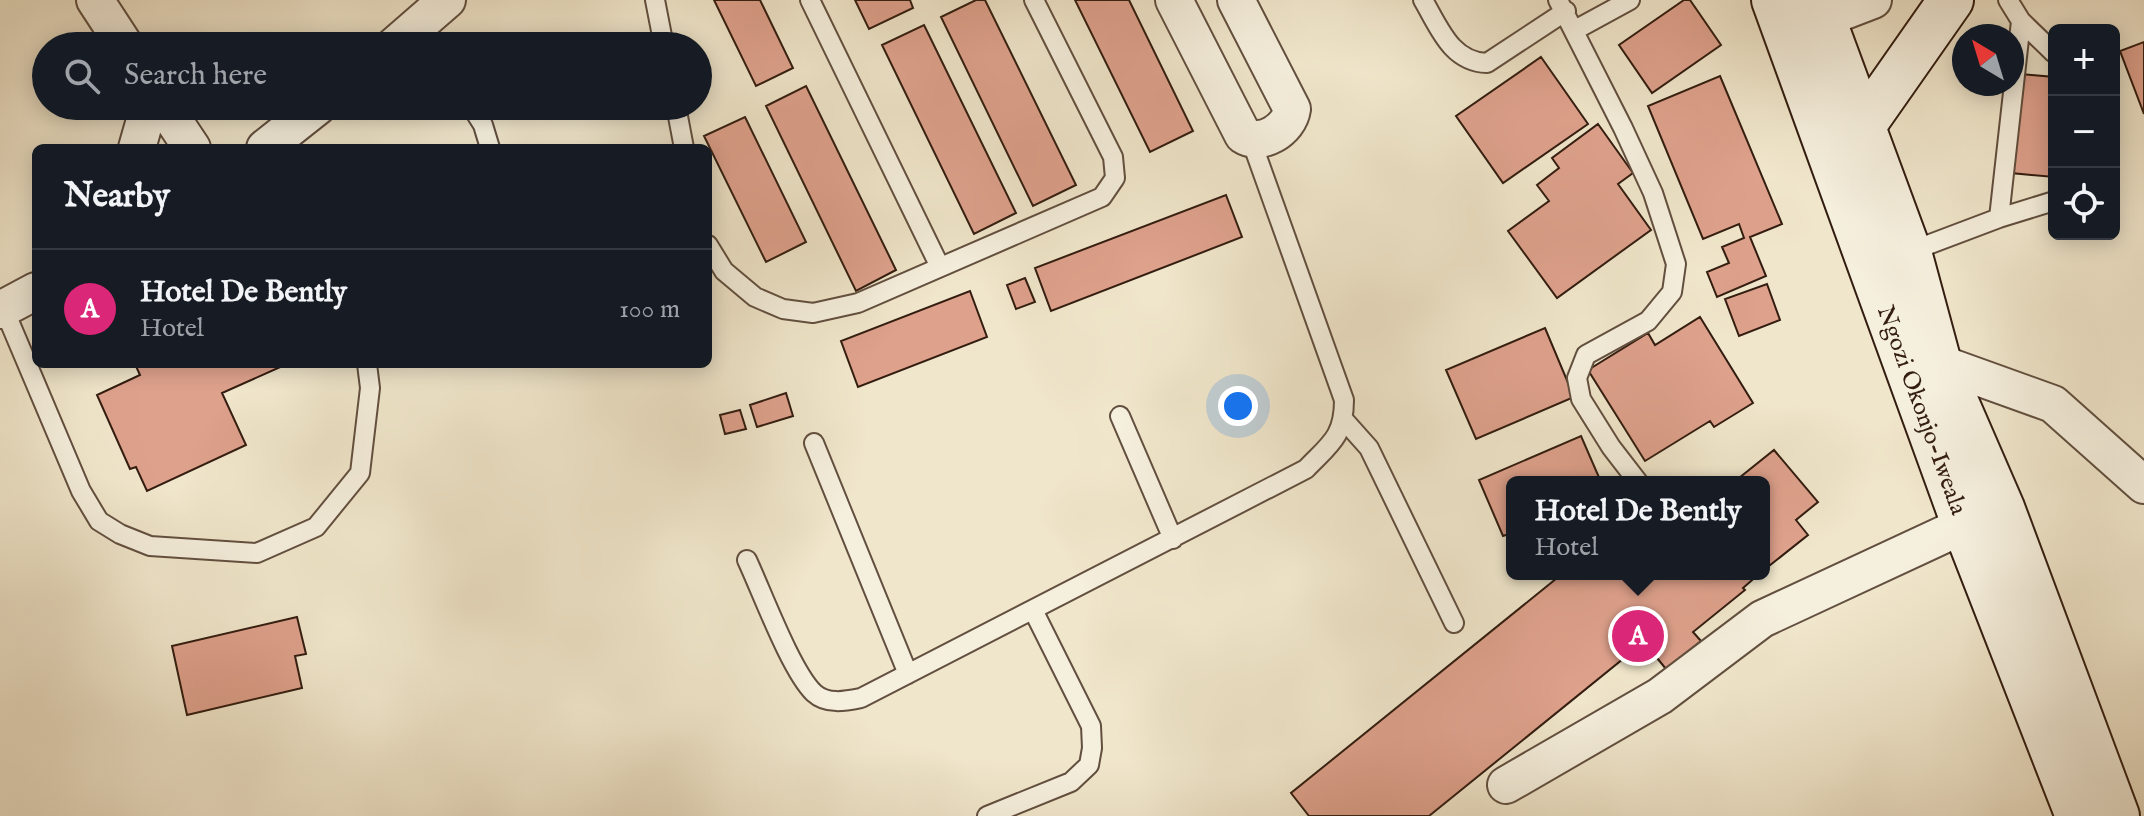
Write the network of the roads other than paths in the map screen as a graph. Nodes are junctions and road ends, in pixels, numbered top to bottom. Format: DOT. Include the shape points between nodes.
graph roads {
  1 [pos="95,0"];
  2 [pos="447,0"];
  3 [pos="655,0"];
  4 [pos="810,0"];
  5 [pos="1034,0"];
  6 [pos="1174,0"];
  7 [pos="1236,0"];
  8 [pos="1423,0"];
  9 [pos="1630,0"];
  10 [pos="1873,0"];
  11 [pos="1951,0"];
  12 [pos="2008,0"];
  13 [pos="1562,6"];
  14 [pos="1800,13"];
  15 [pos="2021,21"];
  16 [pos="1575,30"];
  17 [pos="116,32"];
  18 [pos="414,32"];
  19 [pos="661,32"];
  20 [pos="2048,47"];
  21 [pos="145,120"];
  22 [pos="173,120"];
  23 [pos="297,120"];
  24 [pos="480,120"];
  25 [pos="679,120"];
  26 [pos="1862,127"];
  27 [pos="1251,140"];
  28 [pos="138,144"];
  29 [pos="189,144"];
  30 [pos="272,144"];
  31 [pos="489,144"];
  32 [pos="683,144"];
  33 [pos="2048,203"];
  34 [pos="1999,218"];
  35 [pos="712,252"];
  36 [pos="1909,252"];
  37 [pos="940,267"];
  38 [pos="32,293"];
  39 [pos="2,309"];
  40 [pos="1939,363"];
  41 [pos="368,368"];
  42 [pos="1120,416"];
  43 [pos="1344,420"];
  44 [pos="814,443"];
  45 [pos="1633,476"];
  46 [pos="2144,485"];
  47 [pos="1983,516"];
  48 [pos="1173,539"];
  49 [pos="747,560"];
  50 [pos="1033,610"];
  51 [pos="1454,623"];
  52 [pos="908,674"];
  53 [pos="1506,785"];
  54 [pos="987,816"];
  55 [pos="2078,816"];
  56 [pos="2117,816"];
  1 -- 17 [label="street"];
  2 -- 18 [label="street"];
  3 -- 19 [label="lane"];
  4 -- 37 [label="lane"];
  5 -- 37 [label="lane" via="1113,157 1115,178 1102,197"];
  6 -- 27 [label="street" via="1243,135"];
  7 -- 27 [label="street" via="1292,109 1284,128"];
  8 -- 13 [label="lane" via="1454,51 1471,63 1487,63"];
  9 -- 16 [label="lane"];
  10 -- 14 [label="street"];
  11 -- 26 [label="street"];
  12 -- 15 [label="lane"];
  13 -- 16 [label="lane"];
  14 -- 26 [label="street, Ngozi Okonjo-Iweala"];
  14 -- 47 [label="street, Ngozi Okonjo-Iweala"];
  15 -- 20 [label="lane"];
  15 -- 34 [label="lane"];
  16 -- 45 [label="lane" via="1653,193 1676,264 1672,292 1648,321 1586,355 1577,378 1581,399"];
  21 -- 28 [label="street"];
  22 -- 29 [label="street"];
  23 -- 30 [label="street"];
  24 -- 31 [label="lane"];
  25 -- 32 [label="lane"];
  26 -- 36 [label="street, Ngozi Okonjo-Iweala"];
  27 -- 43 [label="lane" via="1344,400"];
  33 -- 34 [label="lane"];
  34 -- 36 [label="lane"];
  35 -- 37 [label="lane" via="724,271 755,297 783,309 813,313 858,303"];
  36 -- 40 [label="street, Ngozi Okonjo-Iweala"];
  38 -- 39 [label="street"];
  39 -- 41 [label="lane" via="99,521 150,546 257,553 316,527 360,473"];
  40 -- 46 [label="street" via="2053,404"];
  40 -- 47 [label="street, Ngozi Okonjo-Iweala"];
  42 -- 48 [label="lane"];
  43 -- 48 [label="lane" via="1337,437 1306,469"];
  43 -- 51 [label="lane" via="1369,448"];
  44 -- 52 [label="lane"];
  47 -- 53 [label="street" via="1762,619 1660,696"];
  47 -- 55 [label="street, Ngozi Okonjo-Iweala"];
  47 -- 56 [label="street, Ngozi Okonjo-Iweala"];
  48 -- 50 [label="lane"];
  49 -- 52 [label="lane" via="815,695 838,703 861,698"];
  50 -- 52 [label="lane"];
  50 -- 54 [label="lane" via="1091,726 1089,765 1071,782"];
}
